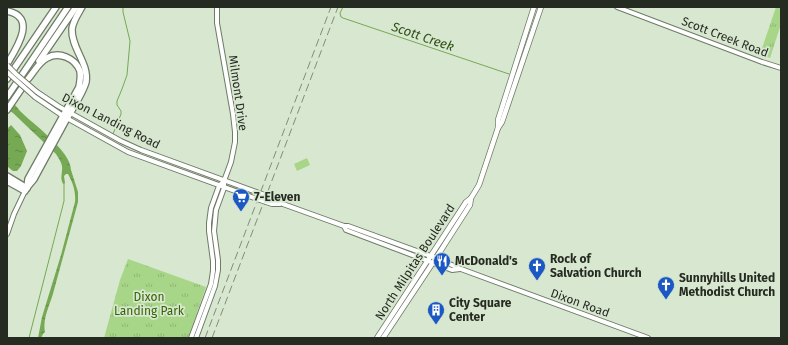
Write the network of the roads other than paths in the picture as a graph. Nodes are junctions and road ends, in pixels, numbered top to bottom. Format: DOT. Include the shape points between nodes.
graph roads {
  1 [pos="56,7"];
  2 [pos="68,7"];
  3 [pos="76,7"];
  4 [pos="82,7"];
  5 [pos="217,7"];
  6 [pos="534,7"];
  7 [pos="541,7"];
  8 [pos="617,7"];
  9 [pos="7,11"];
  10 [pos="524,38"];
  11 [pos="522,63"];
  12 [pos="7,65"];
  13 [pos="781,68"];
  14 [pos="520,70"];
  15 [pos="7,72"];
  16 [pos="7,79"];
  17 [pos="28,79"];
  18 [pos="36,94"];
  19 [pos="9,95"];
  20 [pos="503,102"];
  21 [pos="7,110"];
  22 [pos="67,115"];
  23 [pos="499,126"];
  24 [pos="7,176"];
  25 [pos="7,181"];
  26 [pos="224,181"];
  27 [pos="219,186"];
  28 [pos="224,188"];
  29 [pos="26,189"];
  30 [pos="283,204"];
  31 [pos="7,234"];
  32 [pos="432,259"];
  33 [pos="191,338"];
  34 [pos="196,338"];
  35 [pos="377,338"];
  36 [pos="383,338"];
  37 [pos="648,338"];
  1 -- 16 [label="highway"];
  2 -- 19 [label="highway"];
  3 -- 17 [label="highway"];
  4 -- 22 [label="highway" via="74,22 72,33 86,77 83,90"];
  5 -- 26 [label="main road, Milmont Drive" via="217,23 235,132 233,152"];
  6 -- 10 [label="main road"];
  7 -- 11 [label="main road"];
  8 -- 13 [label="main road, Scott Creek Road"];
  9 -- 12 [label="highway" via="19,17 23,30"];
  10 -- 11 [label="main road" via="527,40"];
  10 -- 20 [label="main road"];
  11 -- 14 [label="main road"];
  12 -- 18 [label="main road, Dixon Landing Road, bridge"];
  14 -- 20 [label="main road" via="516,73 509,96"];
  14 -- 23 [label="main road"];
  15 -- 18 [label="main road, Dixon Landing Road, bridge"];
  17 -- 21 [label="highway"];
  17 -- 22 [label="highway" via="48,57 60,55 73,61 79,70 80,81"];
  18 -- 22 [label="main road, Dixon Landing Road"];
  20 -- 23 [label="main road" via="505,106"];
  22 -- 26 [label="main road, Dixon Landing Road" via="141,150"];
  22 -- 27 [label="main road, Dixon Landing Road" via="128,152"];
  22 -- 29 [label="highway" via="28,179"];
  23 -- 32 [label="main road, North Milpitas Boulevard" via="479,185"];
  24 -- 29 [label="highway"];
  25 -- 29 [label="highway"];
  26 -- 27 [label="main road, Milmont Drive"];
  26 -- 28 [label="main road, Milmont Drive"];
  26 -- 30 [label="main road, Dixon Landing Road, bridge" via="268,196"];
  27 -- 28 [label="main road, Dixon Landing Road"];
  27 -- 33 [label="main road, Milmont Drive" via="209,223 213,261 211,284"];
  28 -- 30 [label="main road, Dixon Landing Road, bridge" via="272,204"];
  28 -- 34 [label="main road, Milmont Drive" via="214,217 218,270 215,286"];
  29 -- 31 [label="main road"];
  30 -- 32 [label="main road, Dixon Landing Road"];
  32 -- 35 [label="main road, North Milpitas Boulevard"];
  32 -- 36 [label="main road, North Milpitas Boulevard"];
  32 -- 37 [label="main road, Dixon Road"];
}
